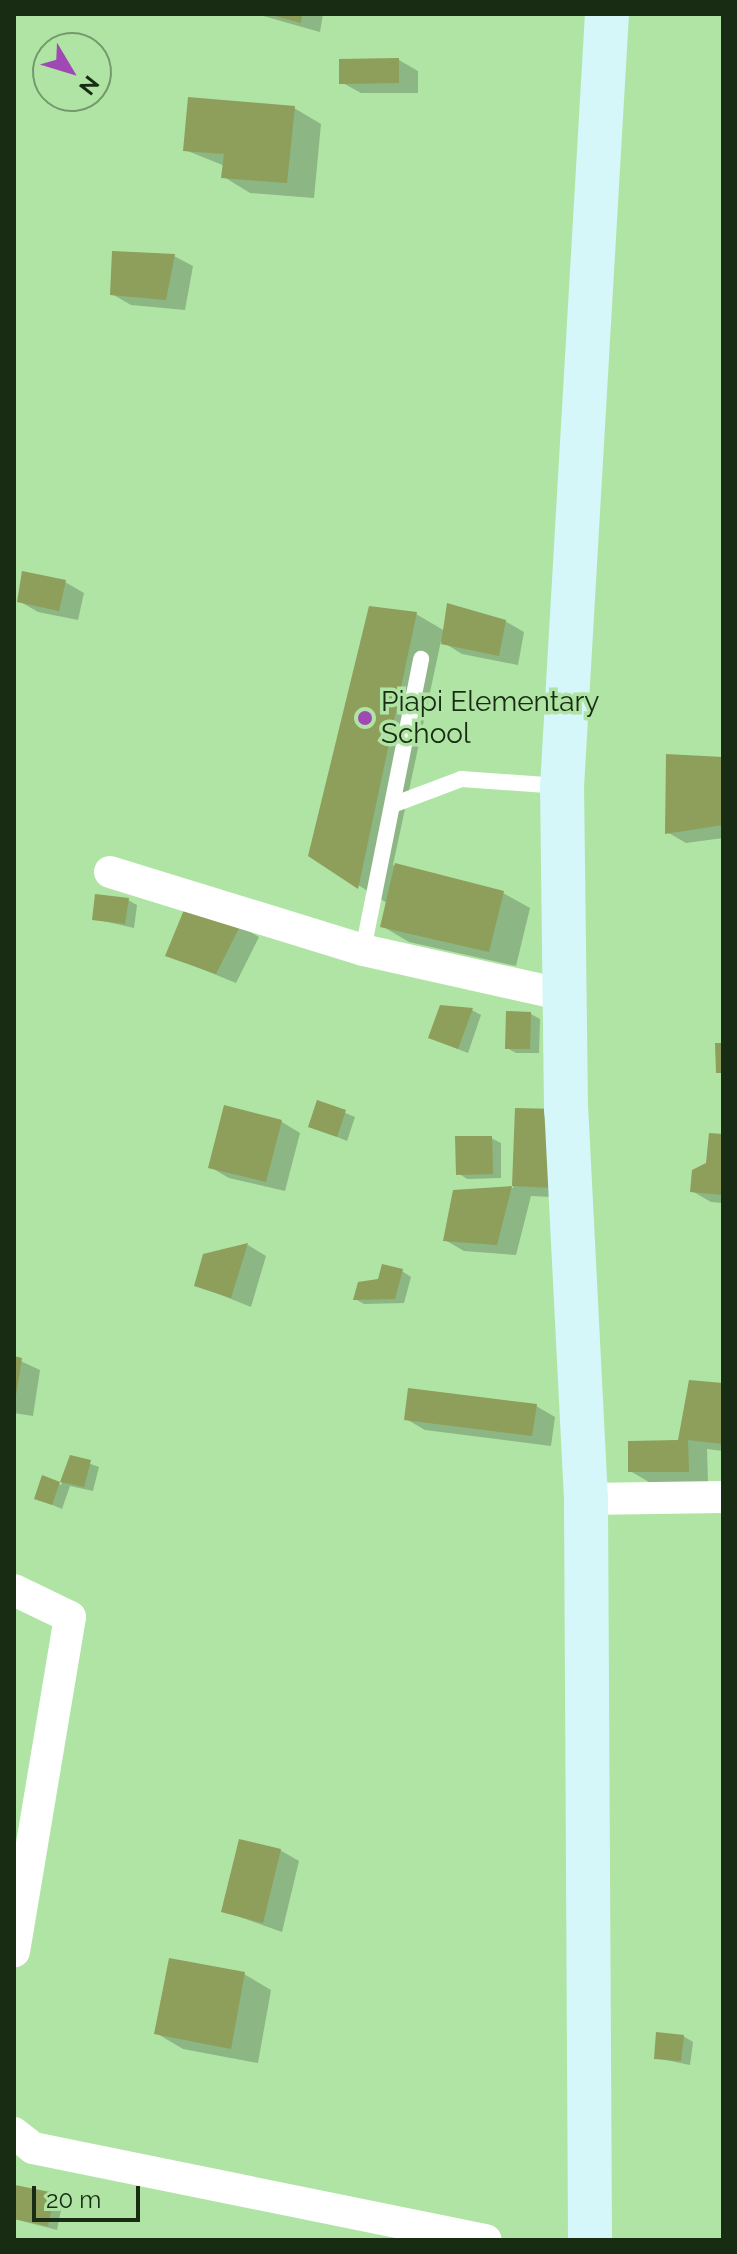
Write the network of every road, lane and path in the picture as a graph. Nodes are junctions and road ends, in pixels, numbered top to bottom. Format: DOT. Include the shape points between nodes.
graph roads {
  1 [pos="607,14"];
  2 [pos="421,659"];
  3 [pos="562,787"];
  4 [pos="395,804"];
  5 [pos="110,872"];
  6 [pos="363,950"];
  7 [pos="564,995"];
  8 [pos="723,1497"];
  9 [pos="586,1499"];
  10 [pos="14,1590"];
  11 [pos="14,1951"];
  12 [pos="14,2133"];
  13 [pos="378,2229"];
  14 [pos="486,2240"];
  15 [pos="590,2240"];
  1 -- 3 [label="main road"];
  2 -- 4 [label="lane"];
  3 -- 4 [label="lane" via="461,779"];
  3 -- 7 [label="main road"];
  4 -- 6 [label="lane"];
  5 -- 6 [label="street"];
  6 -- 7 [label="street"];
  7 -- 9 [label="main road"];
  8 -- 9 [label="street"];
  9 -- 15 [label="main road"];
  10 -- 11 [label="street" via="70,1617"];
  12 -- 13 [label="street" via="33,2148"];
  13 -- 14 [label="street"];
}
